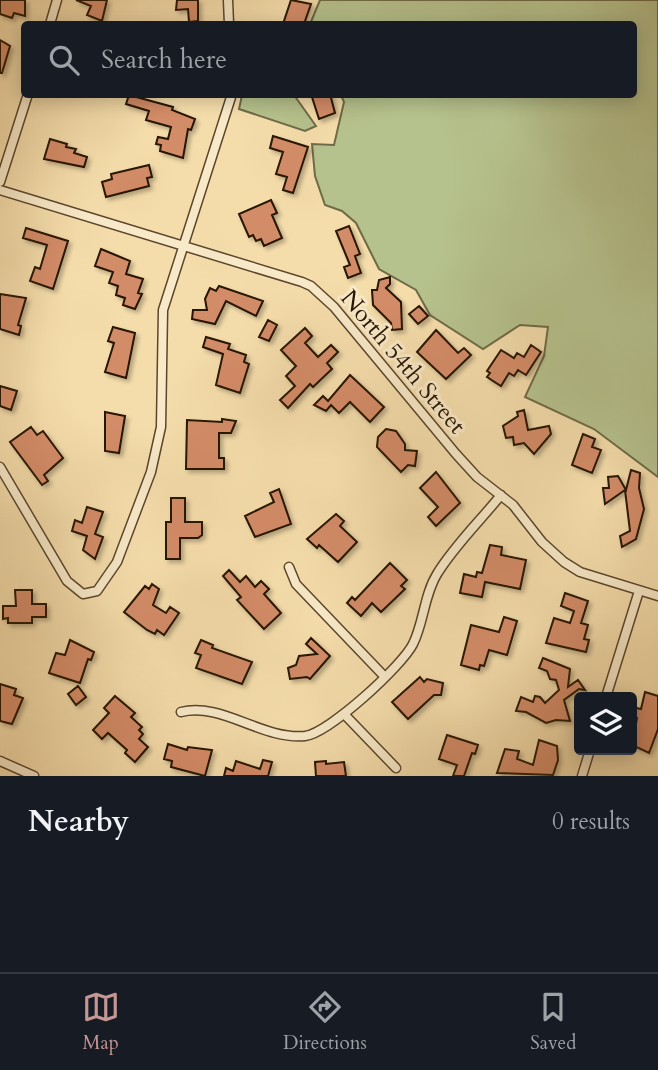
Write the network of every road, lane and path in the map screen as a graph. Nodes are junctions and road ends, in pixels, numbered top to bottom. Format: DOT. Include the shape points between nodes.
graph roads {
  1 [pos="57,0"];
  2 [pos="228,0"];
  3 [pos="51,21"];
  4 [pos="229,21"];
  5 [pos="27,98"];
  6 [pos="231,98"];
  7 [pos="0,183"];
  8 [pos="0,190"];
  9 [pos="184,245"];
  10 [pos="0,467"];
  11 [pos="501,495"];
  12 [pos="289,566"];
  13 [pos="639,590"];
  14 [pos="658,596"];
  15 [pos="384,676"];
  16 [pos="608,692"];
  17 [pos="181,712"];
  18 [pos="344,715"];
  19 [pos="588,755"];
  20 [pos="0,761"];
  21 [pos="396,768"];
  22 [pos="34,776"];
  23 [pos="582,776"];
  1 -- 3 [label="street"];
  2 -- 4 [label="street"];
  5 -- 7 [label="street"];
  6 -- 9 [label="street"];
  8 -- 9 [label="street, North 54th Street"];
  9 -- 10 [label="street" via="161,326 161,427 152,472 107,581 97,592 83,594 67,581"];
  9 -- 11 [label="street, North 54th Street" via="311,286 340,314 456,454"];
  11 -- 13 [label="street, North 54th Street" via="564,562 580,572"];
  11 -- 15 [label="street" via="436,574 411,648"];
  12 -- 15 [label="street" via="296,584"];
  13 -- 14 [label="street, North 54th Street"];
  13 -- 16 [label="street"];
  15 -- 18 [label="street"];
  17 -- 18 [label="street" via="196,708 302,736 316,734"];
  18 -- 21 [label="street"];
  19 -- 23 [label="street"];
  20 -- 22 [label="street"];
}
